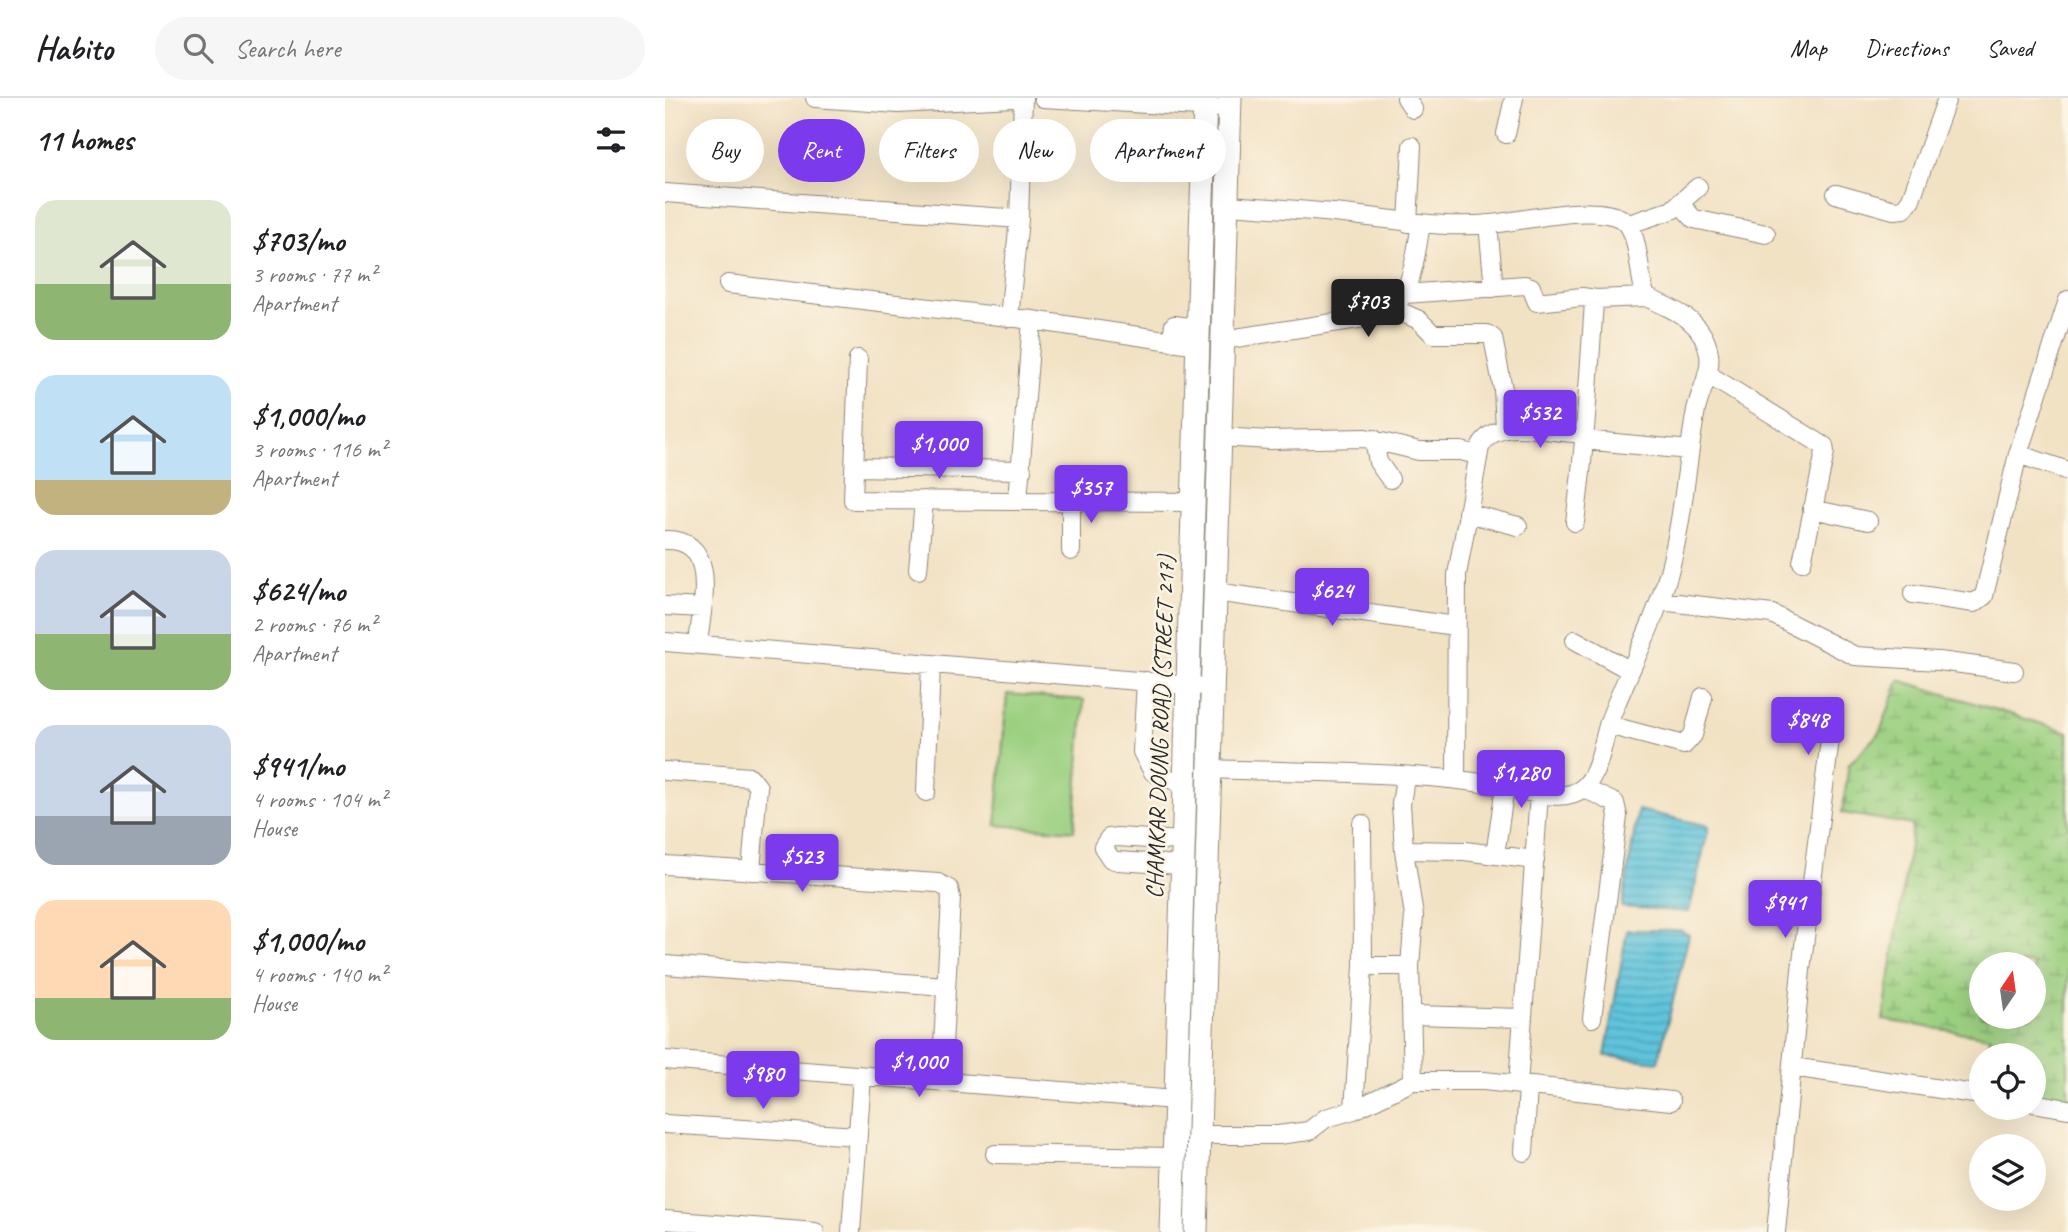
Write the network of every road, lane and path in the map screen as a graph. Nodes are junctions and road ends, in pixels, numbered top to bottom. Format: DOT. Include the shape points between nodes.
graph roads {
  1 [pos="815,98"];
  2 [pos="1013,98"];
  3 [pos="1023,98"];
  4 [pos="1043,98"];
  5 [pos="1514,98"];
  6 [pos="1947,98"];
  7 [pos="1205,102"];
  8 [pos="1230,103"];
  9 [pos="1506,134"];
  10 [pos="1412,146"];
  11 [pos="1698,187"];
  12 [pos="665,193"];
  13 [pos="1836,194"];
  14 [pos="1227,205"];
  15 [pos="1681,205"];
  16 [pos="1019,219"];
  17 [pos="1414,223"];
  18 [pos="1489,224"];
  19 [pos="1629,224"];
  20 [pos="1766,234"];
  21 [pos="728,284"];
  22 [pos="1494,288"];
  23 [pos="1405,294"];
  24 [pos="1646,298"];
  25 [pos="1596,299"];
  26 [pos="2068,300"];
  27 [pos="1394,309"];
  28 [pos="1009,318"];
  29 [pos="1032,320"];
  30 [pos="1199,336"];
  31 [pos="1223,340"];
  32 [pos="859,359"];
  33 [pos="1707,374"];
  34 [pos="1505,428"];
  35 [pos="1220,437"];
  36 [pos="1583,437"];
  37 [pos="1374,439"];
  38 [pos="1690,450"];
  39 [pos="2018,453"];
  40 [pos="1477,455"];
  41 [pos="855,467"];
  42 [pos="1022,470"];
  43 [pos="2068,471"];
  44 [pos="1389,479"];
  45 [pos="923,500"];
  46 [pos="1072,500"];
  47 [pos="1018,501"];
  48 [pos="1193,502"];
  49 [pos="1812,509"];
  50 [pos="1467,513"];
  51 [pos="1868,521"];
  52 [pos="1575,522"];
  53 [pos="1518,526"];
  54 [pos="665,540"];
  55 [pos="1072,551"];
  56 [pos="1802,562"];
  57 [pos="918,570"];
  58 [pos="1215,592"];
  59 [pos="1913,594"];
  60 [pos="1660,601"];
  61 [pos="665,606"];
  62 [pos="702,608"];
  63 [pos="1455,626"];
  64 [pos="1575,640"];
  65 [pos="665,642"];
  66 [pos="698,645"];
  67 [pos="931,664"];
  68 [pos="1629,670"];
  69 [pos="2014,671"];
  70 [pos="1146,681"];
  71 [pos="1188,685"];
  72 [pos="1212,687"];
  73 [pos="1703,697"];
  74 [pos="1608,725"];
  75 [pos="1830,740"];
  76 [pos="1210,769"];
  77 [pos="665,771"];
  78 [pos="1405,778"];
  79 [pos="1456,780"];
  80 [pos="1185,785"];
  81 [pos="1505,787"];
  82 [pos="1583,788"];
  83 [pos="926,792"];
  84 [pos="1539,794"];
  85 [pos="1362,824"];
  86 [pos="1182,841"];
  87 [pos="1404,850"];
  88 [pos="1495,855"];
  89 [pos="1535,860"];
  90 [pos="665,865"];
  91 [pos="1181,865"];
  92 [pos="751,871"];
  93 [pos="665,965"];
  94 [pos="1363,966"];
  95 [pos="1410,966"];
  96 [pos="945,986"];
  97 [pos="1413,1015"];
  98 [pos="1523,1018"];
  99 [pos="1592,1018"];
  100 [pos="665,1060"];
  101 [pos="1792,1068"];
  102 [pos="862,1076"];
  103 [pos="1413,1081"];
  104 [pos="941,1082"];
  105 [pos="1523,1086"];
  106 [pos="1969,1093"];
  107 [pos="1175,1100"];
  108 [pos="1671,1101"];
  109 [pos="2046,1105"];
  110 [pos="2068,1109"];
  111 [pos="1354,1110"];
  112 [pos="665,1124"];
  113 [pos="1199,1135"];
  114 [pos="858,1136"];
  115 [pos="1524,1152"];
  116 [pos="995,1154"];
  117 [pos="1174,1157"];
  118 [pos="665,1220"];
  119 [pos="815,1232"];
  120 [pos="851,1232"];
  121 [pos="1172,1232"];
  122 [pos="1196,1232"];
  123 [pos="1776,1232"];
  1 -- 2 [label="street" via="898,104"];
  3 -- 16 [label="street"];
  4 -- 7 [label="street"];
  5 -- 9 [label="street"];
  6 -- 13 [label="street" via="1904,209"];
  7 -- 8 [label="street"];
  7 -- 30 [label="main road, CHAMKAR DOUNG ROAD (STREET 217)"];
  8 -- 14 [label="main road, CHAMKAR DOUNG ROAD (STREET 217)"];
  10 -- 17 [label="street"];
  11 -- 15 [label="street"];
  12 -- 16 [label="street"];
  14 -- 17 [label="street"];
  14 -- 31 [label="main road, CHAMKAR DOUNG ROAD (STREET 217)"];
  15 -- 19 [label="street"];
  15 -- 20 [label="street" via="1694,219"];
  16 -- 28 [label="street"];
  17 -- 18 [label="street"];
  17 -- 23 [label="street"];
  18 -- 19 [label="street" via="1594,213 1609,214"];
  18 -- 22 [label="street"];
  19 -- 24 [label="street"];
  21 -- 28 [label="street"];
  22 -- 23 [label="street"];
  22 -- 25 [label="street" via="1528,285 1534,300 1540,302"];
  23 -- 27 [label="street"];
  24 -- 25 [label="street"];
  24 -- 33 [label="street" via="1701,329 1709,355"];
  25 -- 36 [label="street"];
  26 -- 39 [label="street"];
  27 -- 31 [label="street" via="1362,321"];
  27 -- 34 [label="street" via="1419,320 1433,334 1487,334 1493,338"];
  28 -- 29 [label="street"];
  29 -- 30 [label="street" via="1171,342 1174,325"];
  29 -- 42 [label="street"];
  30 -- 48 [label="main road, CHAMKAR DOUNG ROAD (STREET 217)"];
  31 -- 35 [label="main road, CHAMKAR DOUNG ROAD (STREET 217)"];
  32 -- 41 [label="street"];
  33 -- 38 [label="street"];
  33 -- 49 [label="street" via="1820,442 1825,453"];
  34 -- 36 [label="street"];
  34 -- 40 [label="street" via="1484,439"];
  35 -- 37 [label="street"];
  35 -- 58 [label="main road, CHAMKAR DOUNG ROAD (STREET 217)"];
  36 -- 38 [label="street"];
  36 -- 52 [label="street"];
  37 -- 40 [label="street" via="1419,451"];
  37 -- 44 [label="street" via="1378,462"];
  38 -- 60 [label="street" via="1685,507"];
  39 -- 43 [label="street"];
  39 -- 59 [label="street" via="1984,596 1974,603"];
  40 -- 50 [label="street"];
  41 -- 42 [label="street"];
  41 -- 45 [label="street" via="853,500"];
  42 -- 47 [label="street"];
  45 -- 47 [label="street"];
  45 -- 57 [label="street"];
  46 -- 47 [label="street"];
  46 -- 48 [label="street"];
  46 -- 55 [label="street"];
  48 -- 71 [label="main road, CHAMKAR DOUNG ROAD (STREET 217)"];
  49 -- 51 [label="street"];
  49 -- 56 [label="street"];
  50 -- 53 [label="street"];
  50 -- 63 [label="street"];
  54 -- 62 [label="street" via="684,541 694,548 704,576"];
  58 -- 63 [label="street"];
  58 -- 72 [label="main road, CHAMKAR DOUNG ROAD (STREET 217)"];
  60 -- 68 [label="street"];
  60 -- 69 [label="street" via="1772,614 1856,656"];
  61 -- 62 [label="street"];
  62 -- 66 [label="street"];
  63 -- 79 [label="street"];
  64 -- 68 [label="street"];
  65 -- 66 [label="street"];
  66 -- 67 [label="street"];
  67 -- 70 [label="street"];
  67 -- 83 [label="street"];
  68 -- 74 [label="street"];
  70 -- 71 [label="street"];
  70 -- 80 [label="street" via="1142,752 1153,772"];
  71 -- 72 [label="street"];
  71 -- 80 [label="main road, CHAMKAR DOUNG ROAD (STREET 217)"];
  72 -- 76 [label="main road, CHAMKAR DOUNG ROAD (STREET 217)"];
  73 -- 74 [label="street" via="1693,735 1684,745"];
  74 -- 82 [label="street" via="1593,773"];
  75 -- 101 [label="street"];
  76 -- 78 [label="street"];
  76 -- 113 [label="main road, CHAMKAR DOUNG ROAD (STREET 217)"];
  77 -- 92 [label="street" via="750,777 758,786"];
  78 -- 79 [label="street"];
  78 -- 87 [label="street" via="1401,804"];
  79 -- 81 [label="street"];
  80 -- 86 [label="main road, CHAMKAR DOUNG ROAD (STREET 217)"];
  81 -- 84 [label="street"];
  81 -- 88 [label="street"];
  82 -- 84 [label="street"];
  82 -- 99 [label="street" via="1615,803 1618,816"];
  84 -- 89 [label="street"];
  85 -- 94 [label="street"];
  86 -- 91 [label="main road, CHAMKAR DOUNG ROAD (STREET 217)"];
  86 -- 91 [label="street" via="1117,837 1109,838 1103,847 1118,861"];
  87 -- 88 [label="street"];
  87 -- 95 [label="street" via="1414,916"];
  88 -- 89 [label="street"];
  89 -- 98 [label="street"];
  90 -- 92 [label="street"];
  91 -- 107 [label="main road, CHAMKAR DOUNG ROAD (STREET 217)"];
  92 -- 96 [label="street" via="938,883 949,889"];
  93 -- 96 [label="street"];
  94 -- 95 [label="street"];
  94 -- 111 [label="street"];
  95 -- 97 [label="street"];
  96 -- 104 [label="street"];
  97 -- 98 [label="street"];
  97 -- 103 [label="street"];
  98 -- 105 [label="street"];
  100 -- 102 [label="street"];
  101 -- 106 [label="street"];
  101 -- 123 [label="street"];
  102 -- 104 [label="street"];
  102 -- 114 [label="street"];
  103 -- 105 [label="street" via="1455,1079"];
  103 -- 111 [label="street"];
  104 -- 107 [label="street"];
  105 -- 108 [label="street"];
  105 -- 115 [label="street"];
  107 -- 117 [label="main road, CHAMKAR DOUNG ROAD (STREET 217)"];
  109 -- 110 [label="street"];
  111 -- 113 [label="street" via="1326,1118 1309,1131"];
  112 -- 114 [label="street"];
  113 -- 122 [label="main road, CHAMKAR DOUNG ROAD (STREET 217)"];
  114 -- 120 [label="street"];
  116 -- 117 [label="street"];
  117 -- 121 [label="main road, CHAMKAR DOUNG ROAD (STREET 217)"];
  118 -- 119 [label="street"];
}
